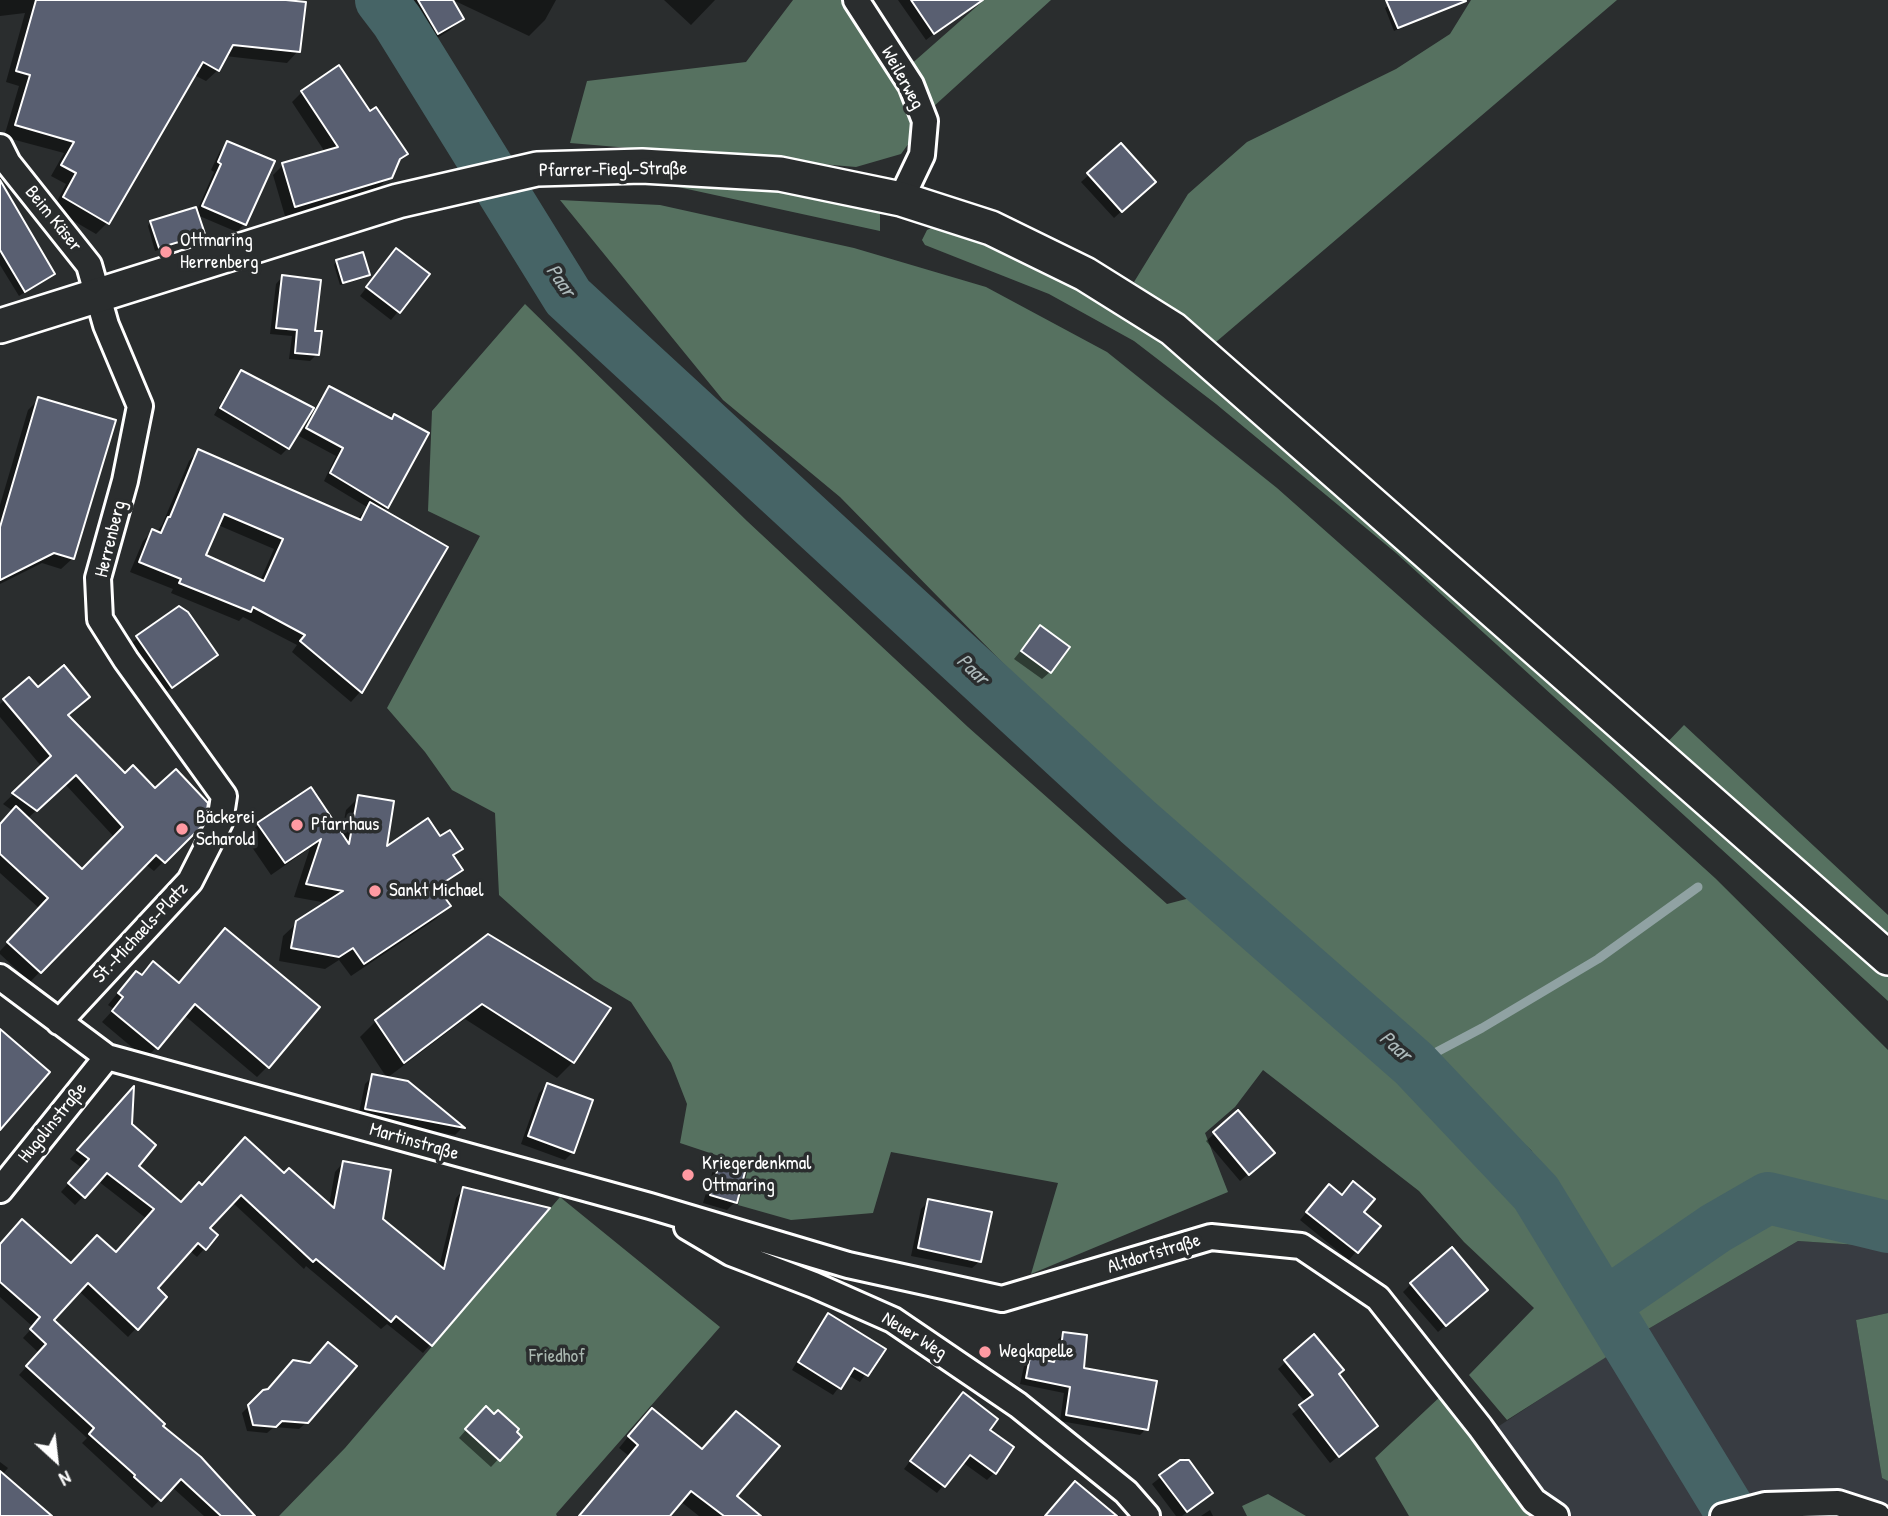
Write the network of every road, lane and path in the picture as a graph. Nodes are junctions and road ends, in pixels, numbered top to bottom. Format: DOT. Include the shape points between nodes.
graph roads {
  1 [pos="856,0"];
  2 [pos="0,146"];
  3 [pos="901,199"];
  4 [pos="99,294"];
  5 [pos="0,326"];
  6 [pos="224,796"];
  7 [pos="1888,958"];
  8 [pos="0,977"];
  9 [pos="59,1022"];
  10 [pos="107,1057"];
  11 [pos="0,1190"];
  12 [pos="650,1206"];
  13 [pos="848,1265"];
  14 [pos="1147,1516"];
  15 [pos="1556,1516"];
  16 [pos="1723,1516"];
  17 [pos="1878,1516"];
  1 -- 3 [label="street, Weilerweg" via="911,85 925,121 922,155"];
  2 -- 4 [label="street, Beim Käser" via="8,163 89,265"];
  3 -- 4 [label="main road, Pfarrer-Fiegl-Straße" via="780,174 642,166 537,169 398,201"];
  3 -- 7 [label="main road, Pfarrer-Fiegl-Straße" via="991,228 1085,274 1173,329"];
  4 -- 5 [label="main road, Pfarrer-Fiegl-Straße"];
  4 -- 6 [label="street, Herrenberg" via="106,326 140,406 134,446 98,578 100,619"];
  6 -- 9 [label="street, St.-Michaels-Platz" via="220,822 190,881"];
  8 -- 9 [label="street, Martinstraße"];
  9 -- 10 [label="street, Martinstraße"];
  10 -- 11 [label="street, Hugolinstraße"];
  10 -- 12 [label="street, Martinstraße"];
  12 -- 13 [label="street, Martinstraße"];
  12 -- 14 [label="street, Neuer Weg" via="731,1253 893,1320 1018,1405 1126,1492"];
  13 -- 15 [label="street, Altdorfstraße" via="1002,1299 1211,1237 1301,1245 1378,1298 1534,1501"];
  16 -- 17 [label="street" via="1765,1505 1838,1503"];
}
